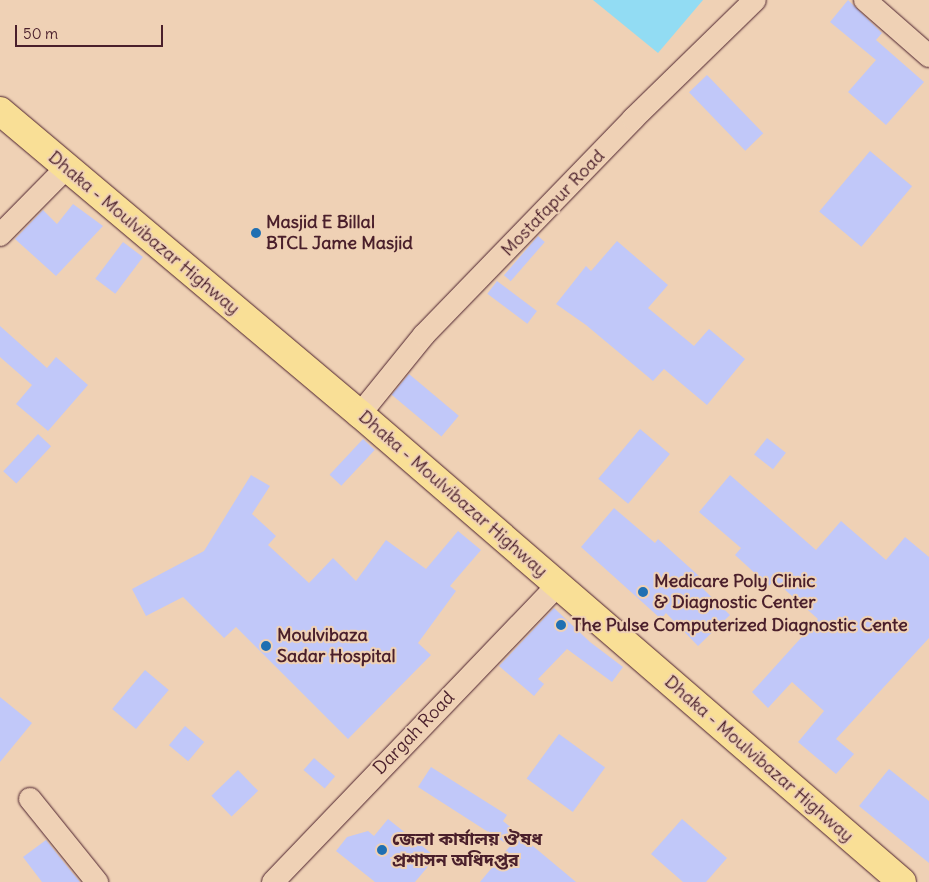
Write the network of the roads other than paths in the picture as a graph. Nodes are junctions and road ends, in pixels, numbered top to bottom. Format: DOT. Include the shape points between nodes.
graph roads {
  1 [pos="755,0"];
  2 [pos="865,0"];
  3 [pos="929,56"];
  4 [pos="0,111"];
  5 [pos="66,168"];
  6 [pos="0,235"];
  7 [pos="360,414"];
  8 [pos="558,585"];
  9 [pos="30,799"];
  10 [pos="97,882"];
  11 [pos="272,882"];
  12 [pos="902,882"];
  1 -- 7 [label="street, Mostafapur Road" via="633,119 424,335"];
  2 -- 3 [label="street"];
  4 -- 5 [label="highway, Dhaka - Moulvibazar Highway"];
  5 -- 6 [label="street"];
  5 -- 7 [label="highway, Dhaka - Moulvibazar Highway"];
  7 -- 8 [label="highway, Dhaka - Moulvibazar Highway"];
  8 -- 11 [label="street, Dargah Road"];
  8 -- 12 [label="highway, Dhaka - Moulvibazar Highway"];
  9 -- 10 [label="street"];
}
